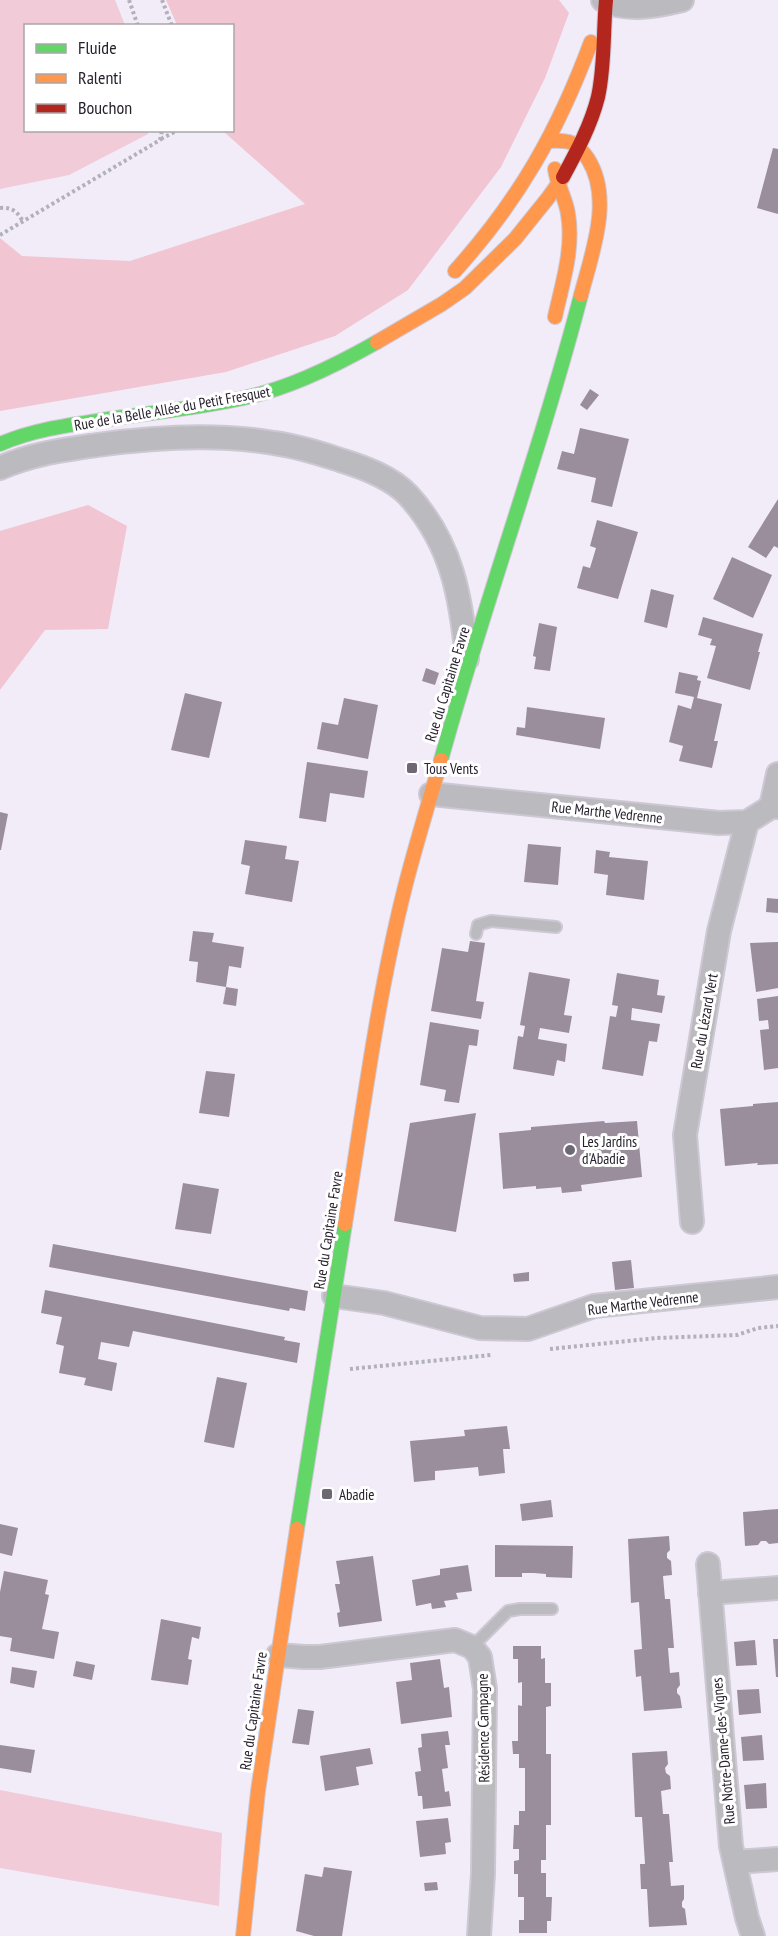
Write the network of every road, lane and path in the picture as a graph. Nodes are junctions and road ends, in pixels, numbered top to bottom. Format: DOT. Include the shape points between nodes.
graph roads {
  1 [pos="129,0"];
  2 [pos="162,0"];
  3 [pos="682,0"];
  4 [pos="605,1"];
  5 [pos="137,24"];
  6 [pos="171,24"];
  7 [pos="590,46"];
  8 [pos="162,132"];
  9 [pos="174,132"];
  10 [pos="160,140"];
  11 [pos="549,141"];
  12 [pos="580,147"];
  13 [pos="561,150"];
  14 [pos="558,183"];
  15 [pos="0,208"];
  16 [pos="22,220"];
  17 [pos="0,235"];
  18 [pos="403,326"];
  19 [pos="552,333"];
  20 [pos="540,392"];
  21 [pos="0,444"];
  22 [pos="0,468"];
  23 [pos="508,543"];
  24 [pos="468,671"];
  25 [pos="778,774"];
  26 [pos="431,794"];
  27 [pos="774,807"];
  28 [pos="747,822"];
  29 [pos="556,927"];
  30 [pos="476,934"];
  31 [pos="692,1222"];
  32 [pos="778,1287"];
  33 [pos="334,1296"];
  34 [pos="708,1564"];
  35 [pos="778,1588"];
  36 [pos="710,1593"];
  37 [pos="552,1609"];
  38 [pos="472,1647"];
  39 [pos="278,1655"];
  40 [pos="778,1859"];
  41 [pos="735,1862"];
  42 [pos="243,1936"];
  43 [pos="479,1936"];
  44 [pos="753,1936"];
  1 -- 5 [label="path"];
  2 -- 6 [label="path"];
  3 -- 4 [label="street" via="622,7"];
  4 -- 7 [label="street, Rue de la Belle Allée du Petit Fresquet"];
  4 -- 12 [label="street, Rue de la Belle Allée du Petit Fresquet" via="601,75 595,107"];
  7 -- 11 [label="street, Rue de la Belle Allée du Petit Fresquet" via="569,104"];
  7 -- 13 [label="street" via="578,118"];
  8 -- 10 [label="path"];
  9 -- 10 [label="path"];
  10 -- 16 [label="path"];
  11 -- 13 [label="street"];
  11 -- 18 [label="street, Rue de la Belle Allée du Petit Fresquet" via="511,205 479,246"];
  12 -- 13 [label="street"];
  12 -- 14 [label="street, Rue de la Belle Allée du Petit Fresquet"];
  12 -- 23 [label="street, Rue du Capitaine Favre" via="592,166 599,191 596,236"];
  13 -- 14 [label="street" via="555,173"];
  14 -- 18 [label="street, Rue de la Belle Allée du Petit Fresquet" via="498,257 458,293"];
  14 -- 19 [label="street" via="570,231"];
  15 -- 16 [label="path" via="18,212"];
  16 -- 17 [label="path"];
  18 -- 21 [label="street, Rue de la Belle Allée du Petit Fresquet" via="328,370 264,394 53,428"];
  20 -- 23 [label="street, Rue du Capitaine Favre"];
  22 -- 24 [label="street, Rue de la Belle Allée du Petit Fresquet" via="42,453 129,441 229,438 276,443 378,474 407,494 442,543 462,613"];
  23 -- 24 [label="street, Rue du Capitaine Favre"];
  24 -- 26 [label="street, Rue du Capitaine Favre"];
  25 -- 27 [label="street"];
  26 -- 28 [label="street, Rue Marthe Vedrenne" via="719,823"];
  26 -- 33 [label="street, Rue du Capitaine Favre" via="389,962"];
  27 -- 28 [label="street"];
  28 -- 31 [label="street, Rue du Lézard Vert" via="720,931 685,1135"];
  29 -- 30 [label="lane" via="491,921 478,925"];
  32 -- 33 [label="street, Rue Marthe Vedrenne" via="594,1306 528,1329 480,1328 384,1303"];
  33 -- 39 [label="street, Rue du Capitaine Favre"];
  34 -- 36 [label="street, Rue Notre-Dame-des-Vignes"];
  35 -- 36 [label="street"];
  36 -- 41 [label="street, Rue Notre-Dame-des-Vignes"];
  37 -- 38 [label="lane" via="508,1611"];
  38 -- 39 [label="street" via="455,1640 320,1657"];
  38 -- 43 [label="street, Résidence Campagne" via="480,1657 485,1689"];
  39 -- 42 [label="street, Rue du Capitaine Favre" via="258,1791"];
  40 -- 41 [label="street"];
  41 -- 44 [label="street, Rue Notre-Dame-des-Vignes"];
}
